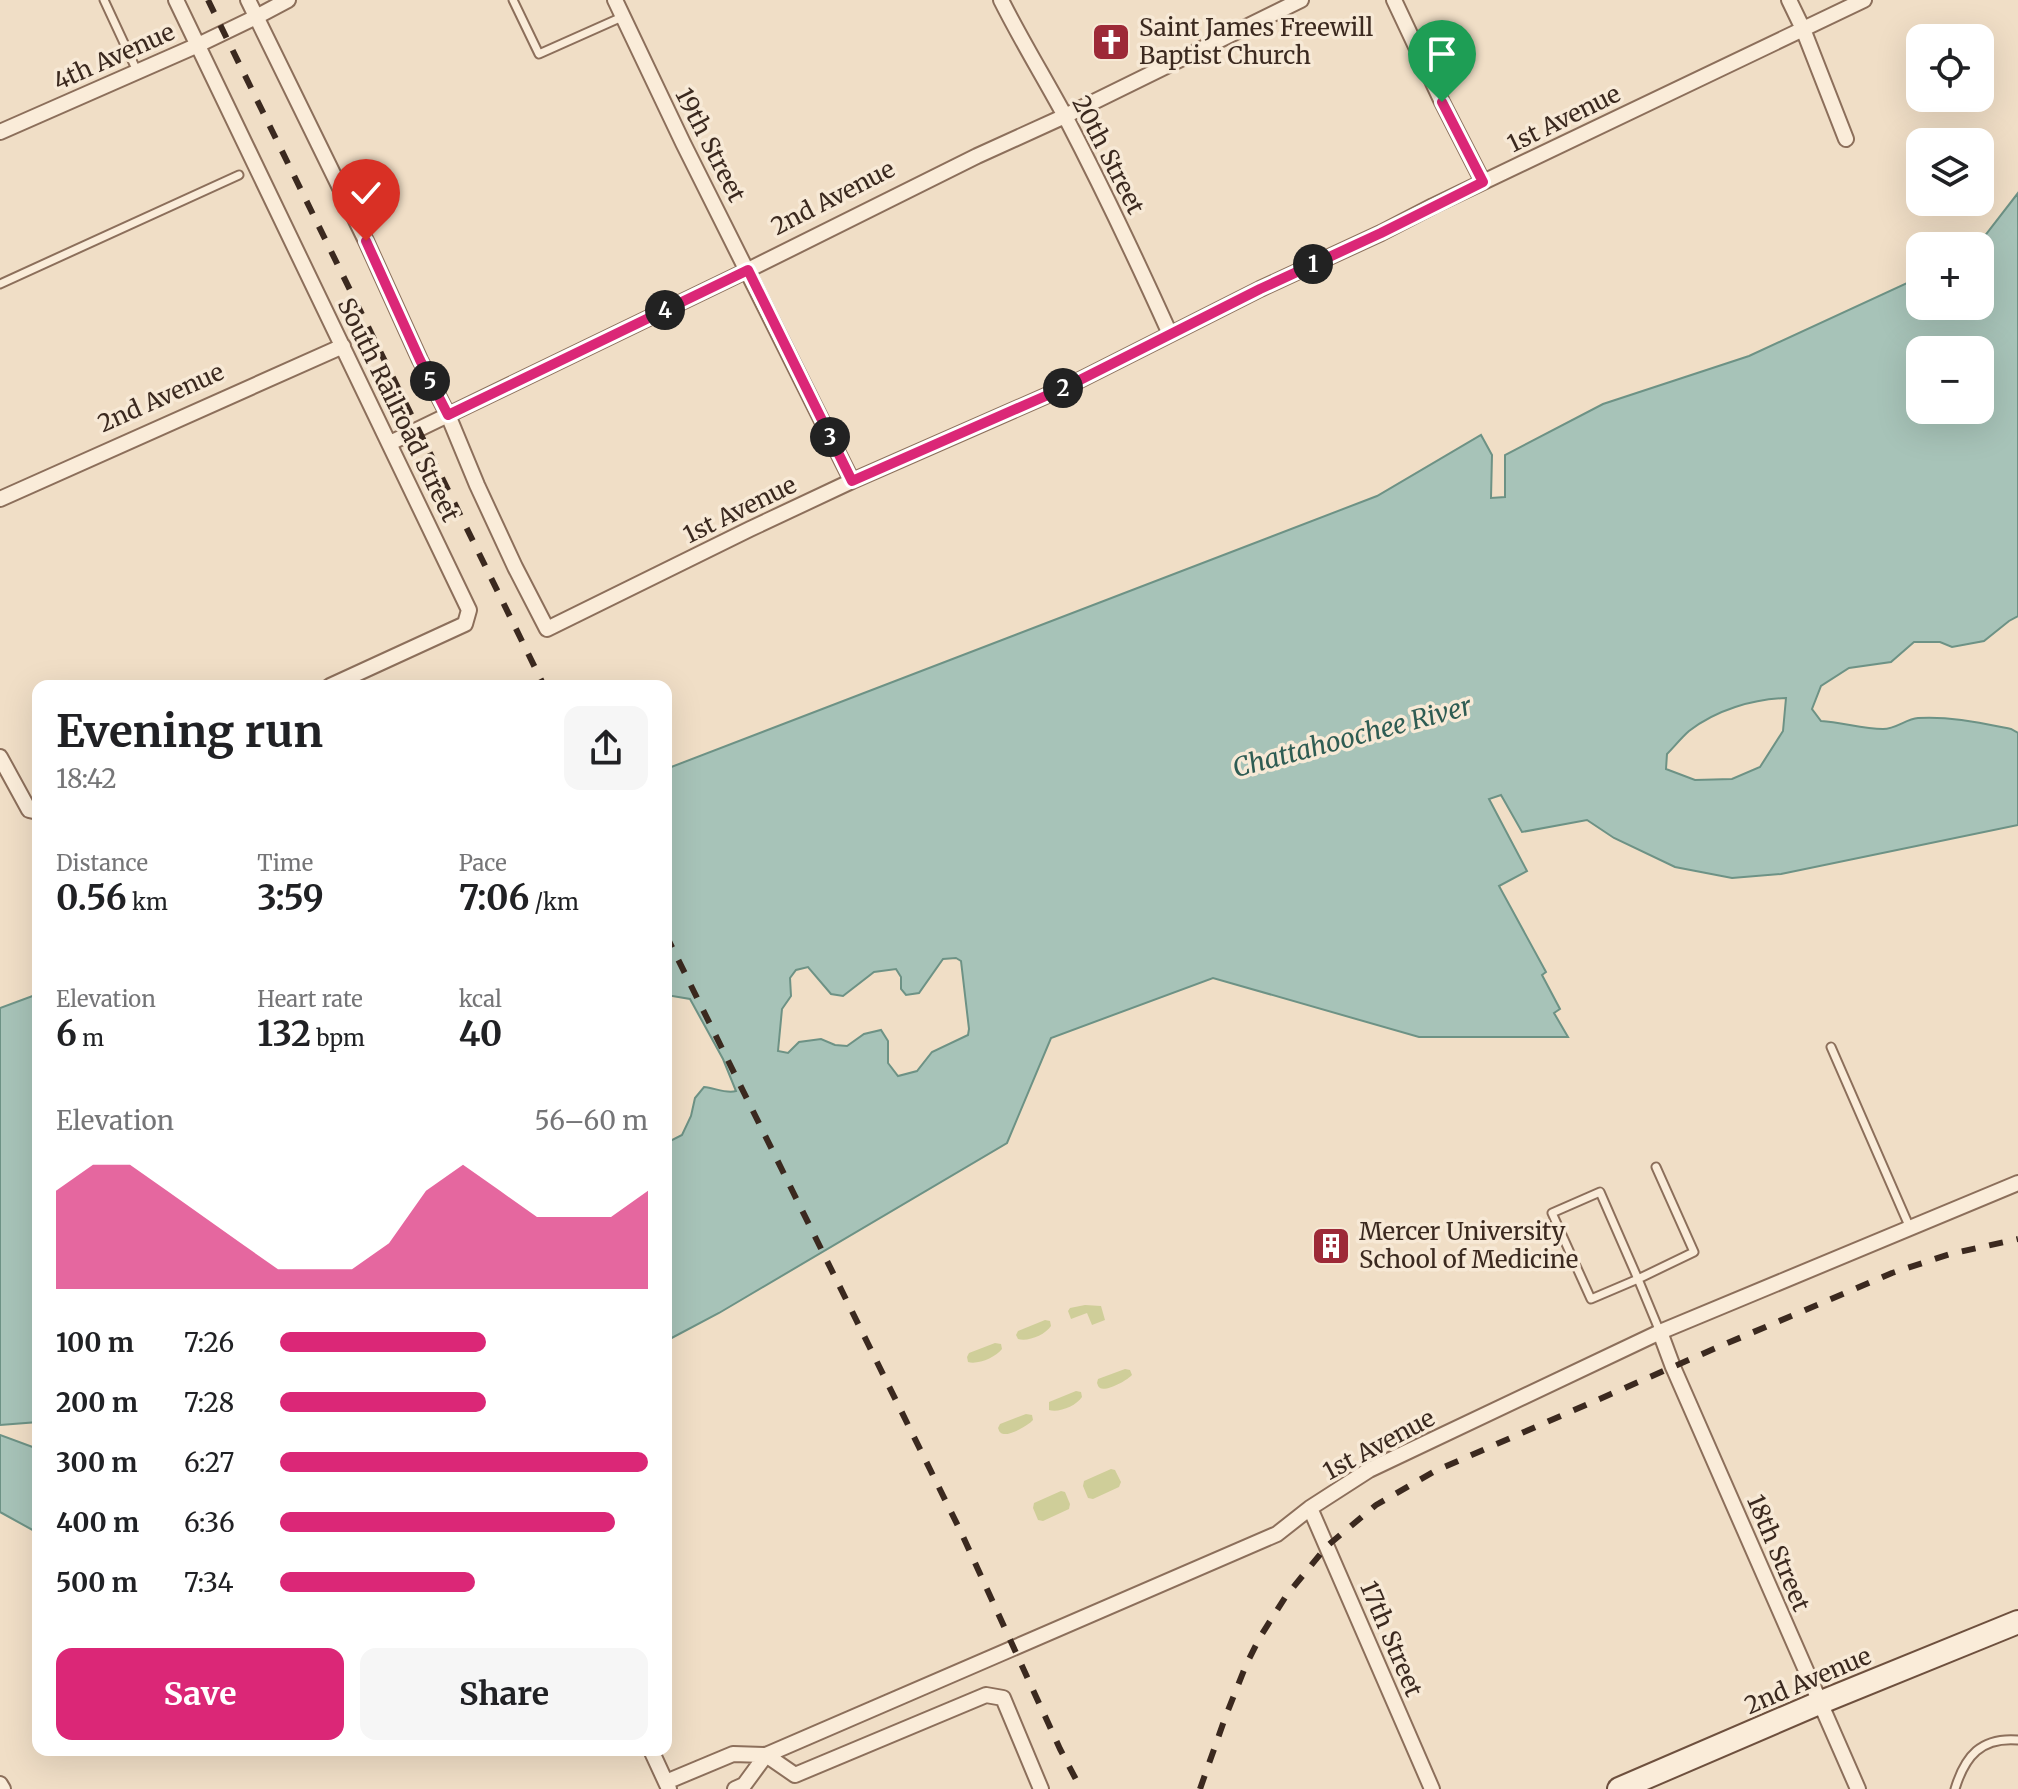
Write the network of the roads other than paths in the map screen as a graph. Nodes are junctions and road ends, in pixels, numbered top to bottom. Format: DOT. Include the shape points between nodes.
graph roads {
  1 [pos="104,0"];
  2 [pos="176,0"];
  3 [pos="248,0"];
  4 [pos="288,0"];
  5 [pos="513,0"];
  6 [pos="615,0"];
  7 [pos="1001,0"];
  8 [pos="1301,0"];
  9 [pos="1394,0"];
  10 [pos="1789,0"];
  11 [pos="1864,0"];
  12 [pos="256,17"];
  13 [pos="622,17"];
  14 [pos="1803,29"];
  15 [pos="198,45"];
  16 [pos="137,71"];
  17 [pos="1065,116"];
  18 [pos="0,132"];
  19 [pos="1846,139"];
  20 [pos="239,175"];
  21 [pos="1483,182"];
  22 [pos="748,270"];
  23 [pos="0,284"];
  24 [pos="1170,334"];
  25 [pos="343,346"];
  26 [pos="448,415"];
  27 [pos="390,443"];
  28 [pos="852,481"];
  29 [pos="0,499"];
  30 [pos="343,680"];
  31 [pos="0,757"];
  32 [pos="32,811"];
  33 [pos="1831,1047"];
  34 [pos="1656,1167"];
  35 [pos="2018,1183"];
  36 [pos="1910,1228"];
  37 [pos="1638,1279"];
  38 [pos="1660,1332"];
  39 [pos="1310,1508"];
  40 [pos="2018,1622"];
  41 [pos="1819,1703"];
  42 [pos="2018,1740"];
  43 [pos="766,1755"];
  44 [pos="654,1756"];
  45 [pos="667,1786"];
  46 [pos="735,1789"];
  47 [pos="1041,1789"];
  48 [pos="1432,1789"];
  49 [pos="1619,1789"];
  50 [pos="1858,1789"];
  51 [pos="1955,1789"];
  1 -- 16 [label="lane"];
  2 -- 15 [label="street, South Railroad Street"];
  3 -- 12 [label="street"];
  4 -- 12 [label="street, 4th Avenue"];
  5 -- 13 [label="lane" via="539,54"];
  6 -- 13 [label="street, 19th Street"];
  7 -- 17 [label="street, 20th Street"];
  8 -- 17 [label="street, 2nd Avenue"];
  9 -- 21 [label="street"];
  10 -- 14 [label="street"];
  11 -- 14 [label="street, 1st Avenue"];
  12 -- 15 [label="street, 4th Avenue"];
  12 -- 26 [label="street"];
  13 -- 22 [label="street, 19th Street"];
  14 -- 19 [label="street"];
  14 -- 21 [label="street, 1st Avenue"];
  15 -- 16 [label="street, 4th Avenue"];
  15 -- 25 [label="street, South Railroad Street"];
  16 -- 18 [label="street, 4th Avenue"];
  17 -- 22 [label="street, 2nd Avenue"];
  17 -- 24 [label="street, 20th Street"];
  20 -- 23 [label="lane"];
  21 -- 24 [label="street, 1st Avenue"];
  22 -- 26 [label="street, 2nd Avenue"];
  22 -- 28 [label="street, 19th Street"];
  24 -- 28 [label="street, 1st Avenue" via="1066,387"];
  25 -- 27 [label="street, South Railroad Street"];
  25 -- 29 [label="street, 2nd Avenue"];
  26 -- 27 [label="street, 2nd Avenue"];
  26 -- 28 [label="street, 1st Avenue" via="547,629"];
  27 -- 30 [label="street, South Railroad Street" via="469,610 465,624"];
  31 -- 32 [label="street"];
  33 -- 36 [label="lane"];
  34 -- 37 [label="lane" via="1694,1252"];
  35 -- 36 [label="street, 1st Avenue"];
  36 -- 38 [label="street, 1st Avenue"];
  37 -- 37 [label="lane" via="1600,1192 1552,1213 1591,1299"];
  37 -- 38 [label="lane"];
  38 -- 39 [label="street, 1st Avenue" via="1369,1470"];
  38 -- 41 [label="street, 18th Street"];
  39 -- 43 [label="street, 1st Avenue" via="1277,1534"];
  39 -- 48 [label="street, 17th Street"];
  40 -- 41 [label="main road, 2nd Avenue"];
  41 -- 49 [label="main road, 2nd Avenue"];
  41 -- 50 [label="street, 18th Street"];
  42 -- 51 [label="lane" via="1986,1744 1972,1754"];
  43 -- 45 [label="street, 1st Avenue" via="733,1754"];
  43 -- 46 [label="street, 1st Avenue"];
  43 -- 47 [label="street" via="795,1775 986,1695 1003,1698"];
  44 -- 45 [label="street"];
}
